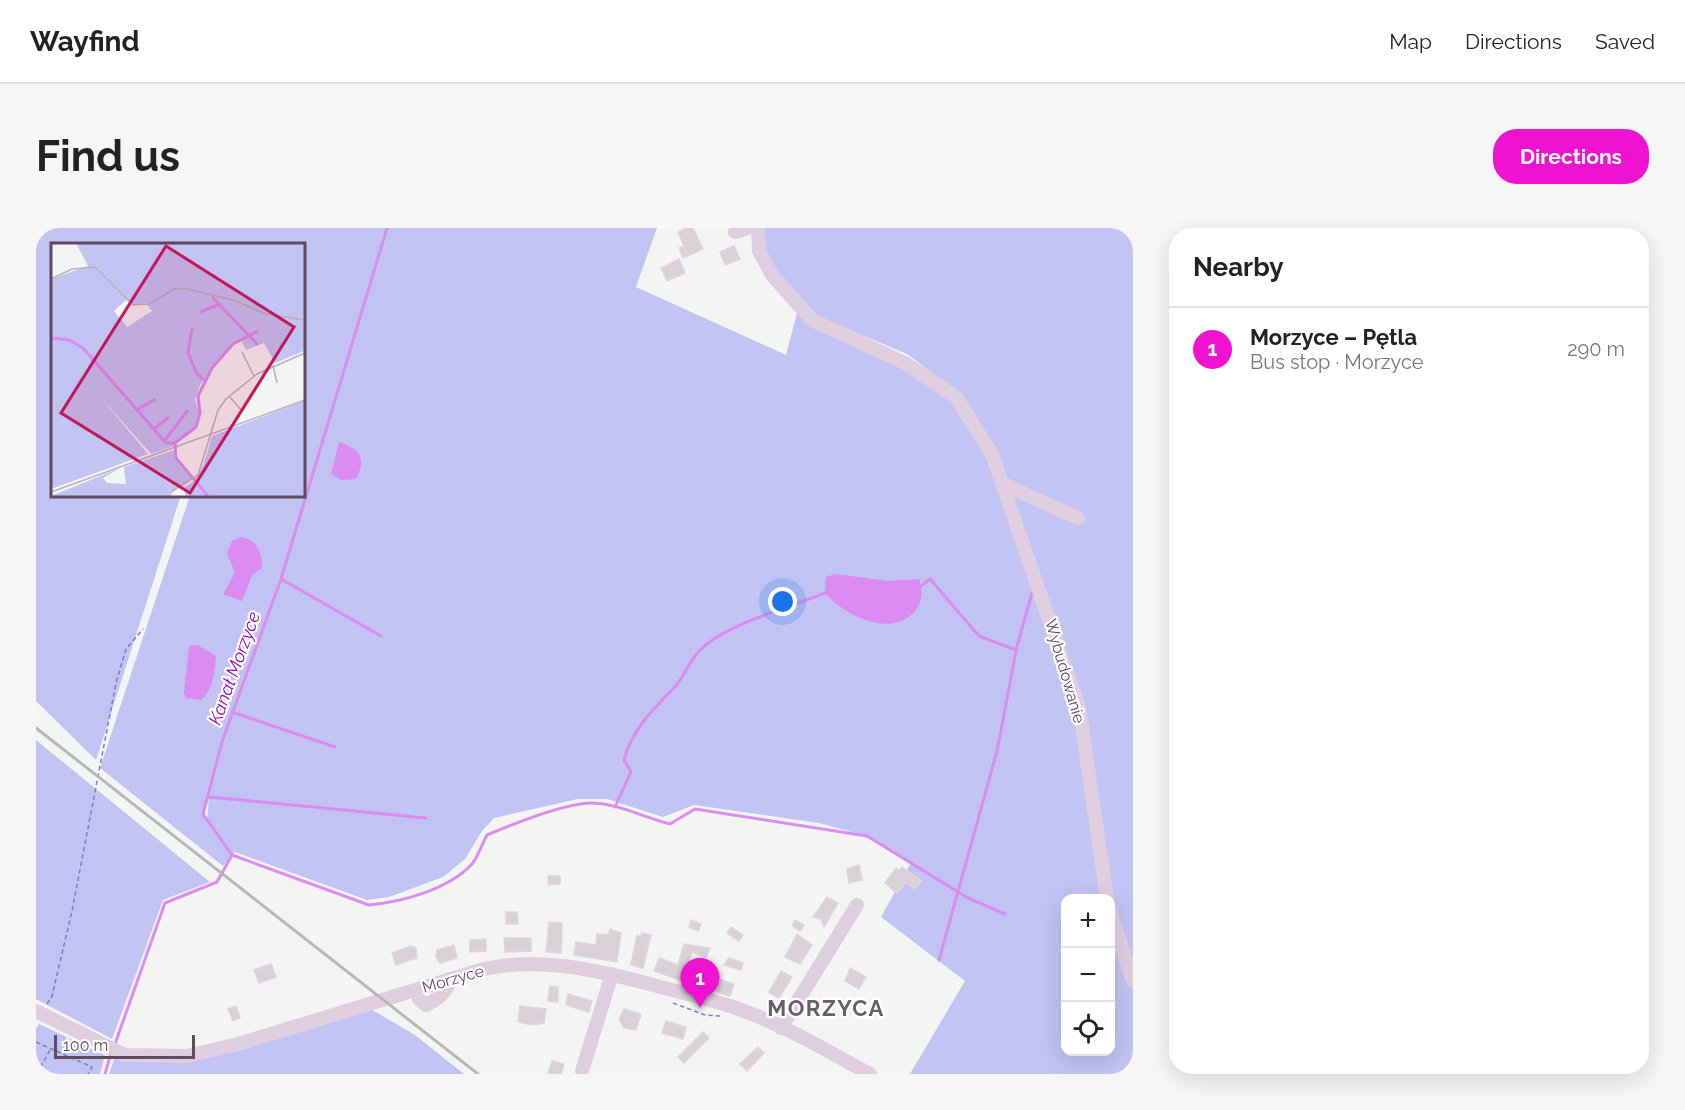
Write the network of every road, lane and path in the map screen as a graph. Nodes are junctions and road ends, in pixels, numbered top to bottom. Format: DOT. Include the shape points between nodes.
graph roads {
  1 [pos="758,228"];
  2 [pos="1003,484"];
  3 [pos="1078,518"];
  4 [pos="143,629"];
  5 [pos="1106,894"];
  6 [pos="857,904"];
  7 [pos="1115,927"];
  8 [pos="612,974"];
  9 [pos="1133,981"];
  10 [pos="670,1000"];
  11 [pos="38,1012"];
  12 [pos="729,1017"];
  13 [pos="781,1028"];
  14 [pos="36,1042"];
  15 [pos="50,1049"];
  16 [pos="582,1071"];
  17 [pos="37,1074"];
  18 [pos="88,1074"];
  19 [pos="870,1074"];
  1 -- 2 [label="street, Wybudowanie" via="759,251 772,275 812,320 905,363 957,397 992,454"];
  2 -- 3 [label="street"];
  2 -- 5 [label="street, Wybudowanie" via="1079,707"];
  4 -- 11 [label="path" via="126,649 116,684 52,996"];
  6 -- 13 [label="street"];
  7 -- 9 [label="street"];
  8 -- 11 [label="street, Morzyce" via="544,962 512,963 187,1056 125,1055"];
  8 -- 13 [label="street, Morzyce" via="731,1006"];
  8 -- 16 [label="street"];
  10 -- 12 [label="path" via="705,1015"];
  13 -- 19 [label="street, Morzyce"];
  14 -- 15 [label="path"];
  15 -- 17 [label="path"];
  15 -- 18 [label="path" via="92,1067"];
}
